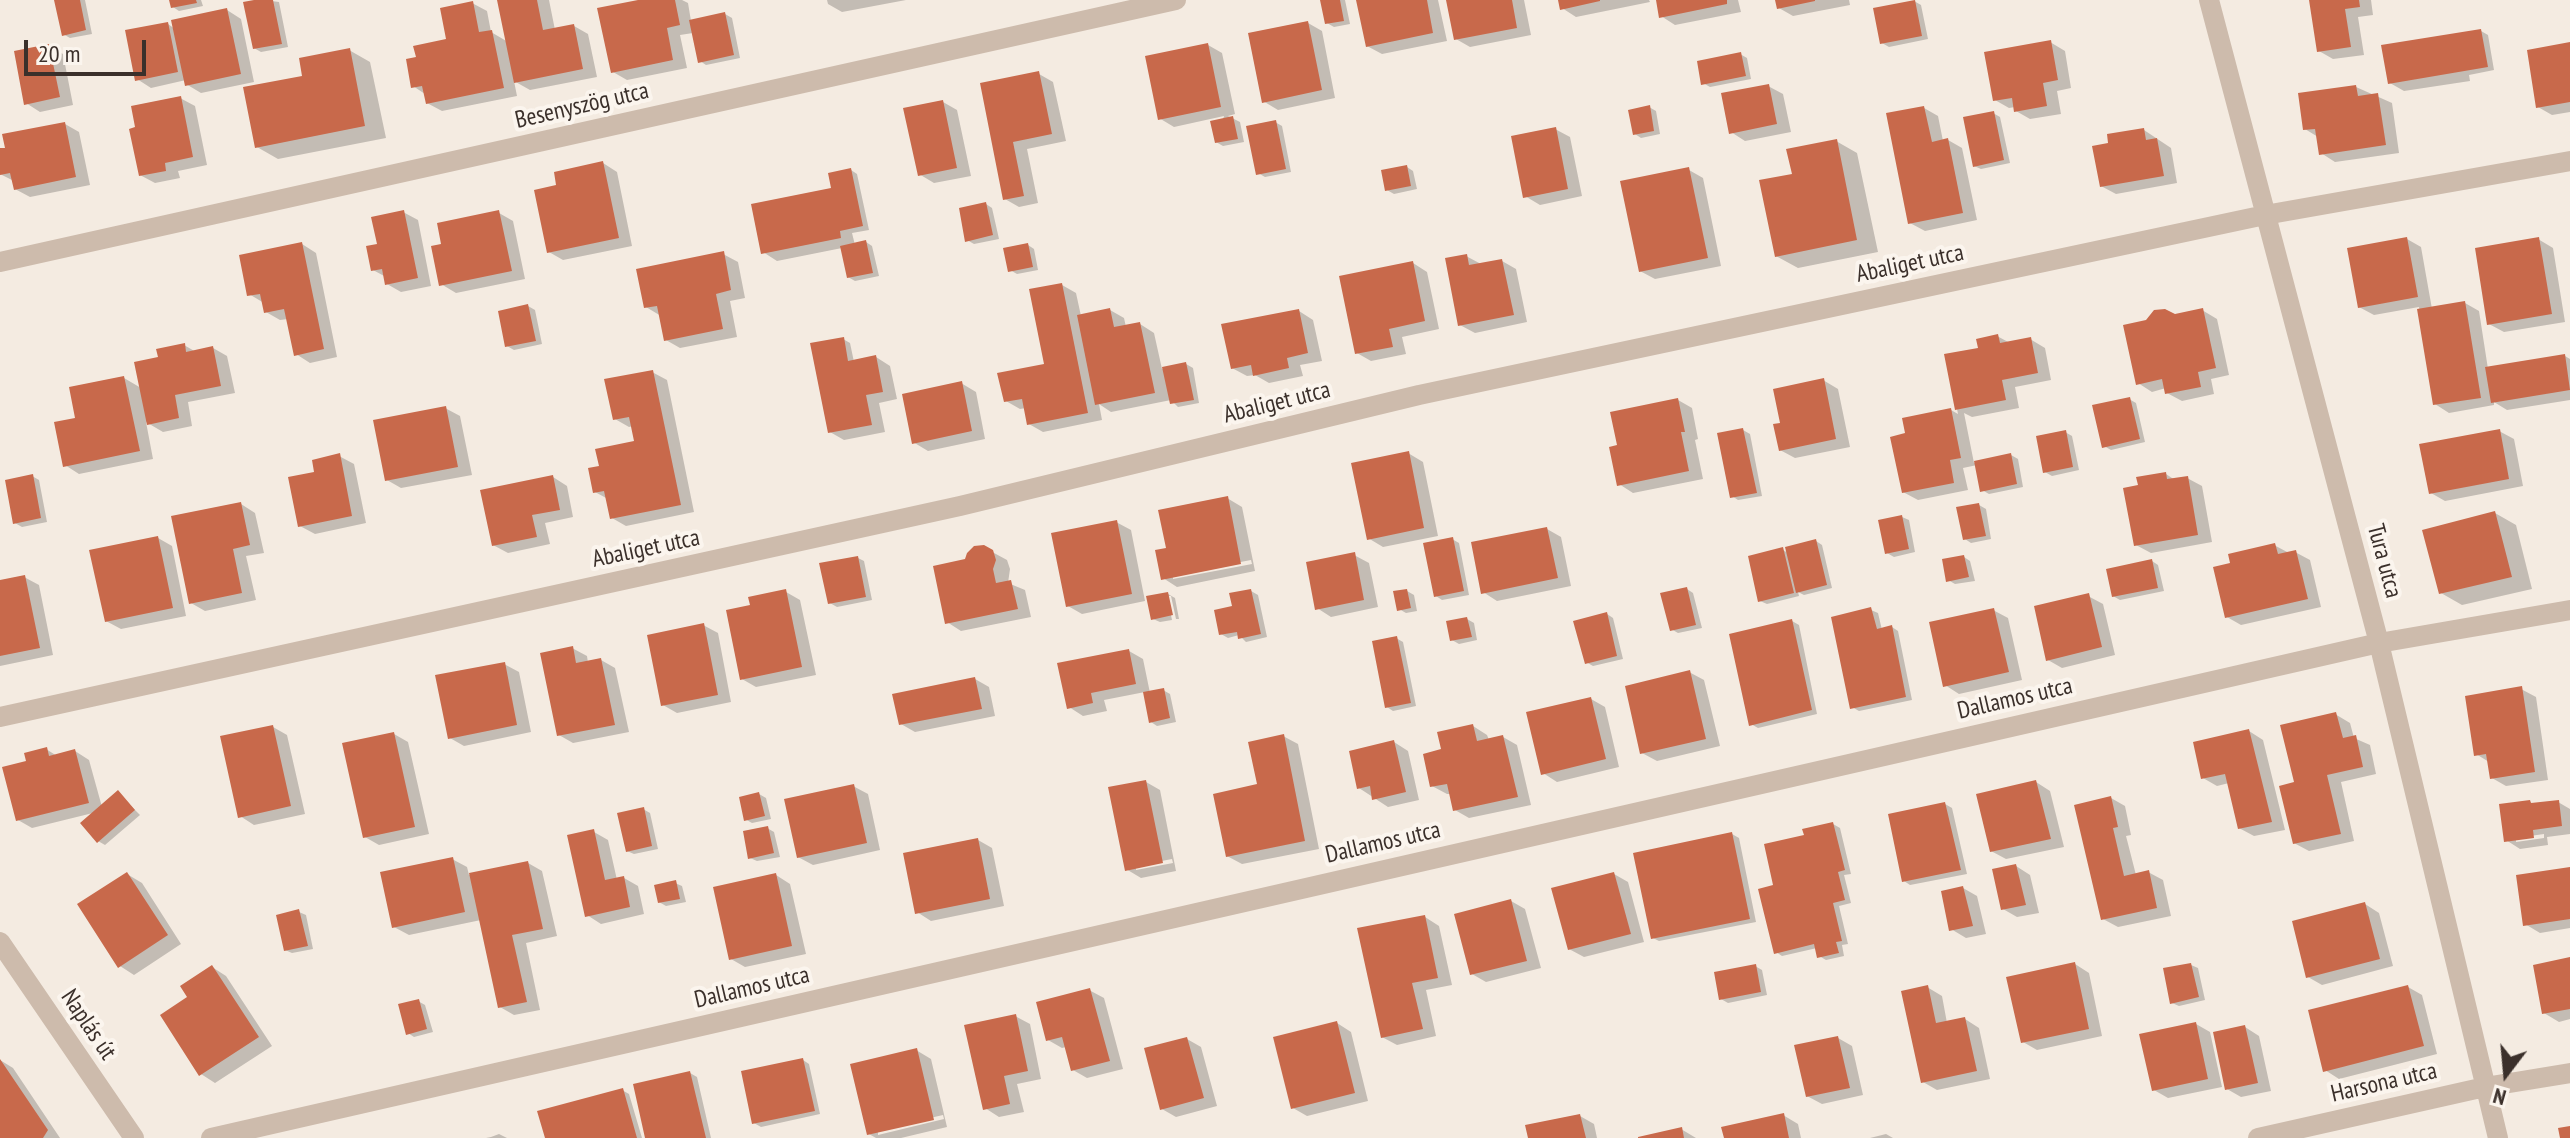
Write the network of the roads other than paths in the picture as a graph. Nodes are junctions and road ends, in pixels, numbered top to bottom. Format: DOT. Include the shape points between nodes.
graph roads {
  1 [pos="1176,0"];
  2 [pos="2209,0"];
  3 [pos="2570,161"];
  4 [pos="2265,215"];
  5 [pos="0,262"];
  6 [pos="2570,610"];
  7 [pos="2379,643"];
  8 [pos="0,717"];
  9 [pos="0,942"];
  10 [pos="2570,1073"];
  11 [pos="2485,1087"];
  12 [pos="134,1138"];
  13 [pos="211,1138"];
  14 [pos="2258,1138"];
  15 [pos="2498,1138"];
  1 -- 5 [label="street, Besenyszög utca"];
  2 -- 4 [label="street, Tura utca"];
  3 -- 4 [label="street, Abaliget utca"];
  4 -- 7 [label="street, Tura utca"];
  4 -- 8 [label="street, Abaliget utca" via="1419,395 960,506"];
  6 -- 7 [label="street, Dallamos utca"];
  7 -- 11 [label="street, Tura utca"];
  7 -- 13 [label="street, Dallamos utca"];
  9 -- 12 [label="street, Naplás út"];
  10 -- 11 [label="street, Harsona utca"];
  11 -- 14 [label="street, Harsona utca"];
  11 -- 15 [label="street, Tura utca"];
}
